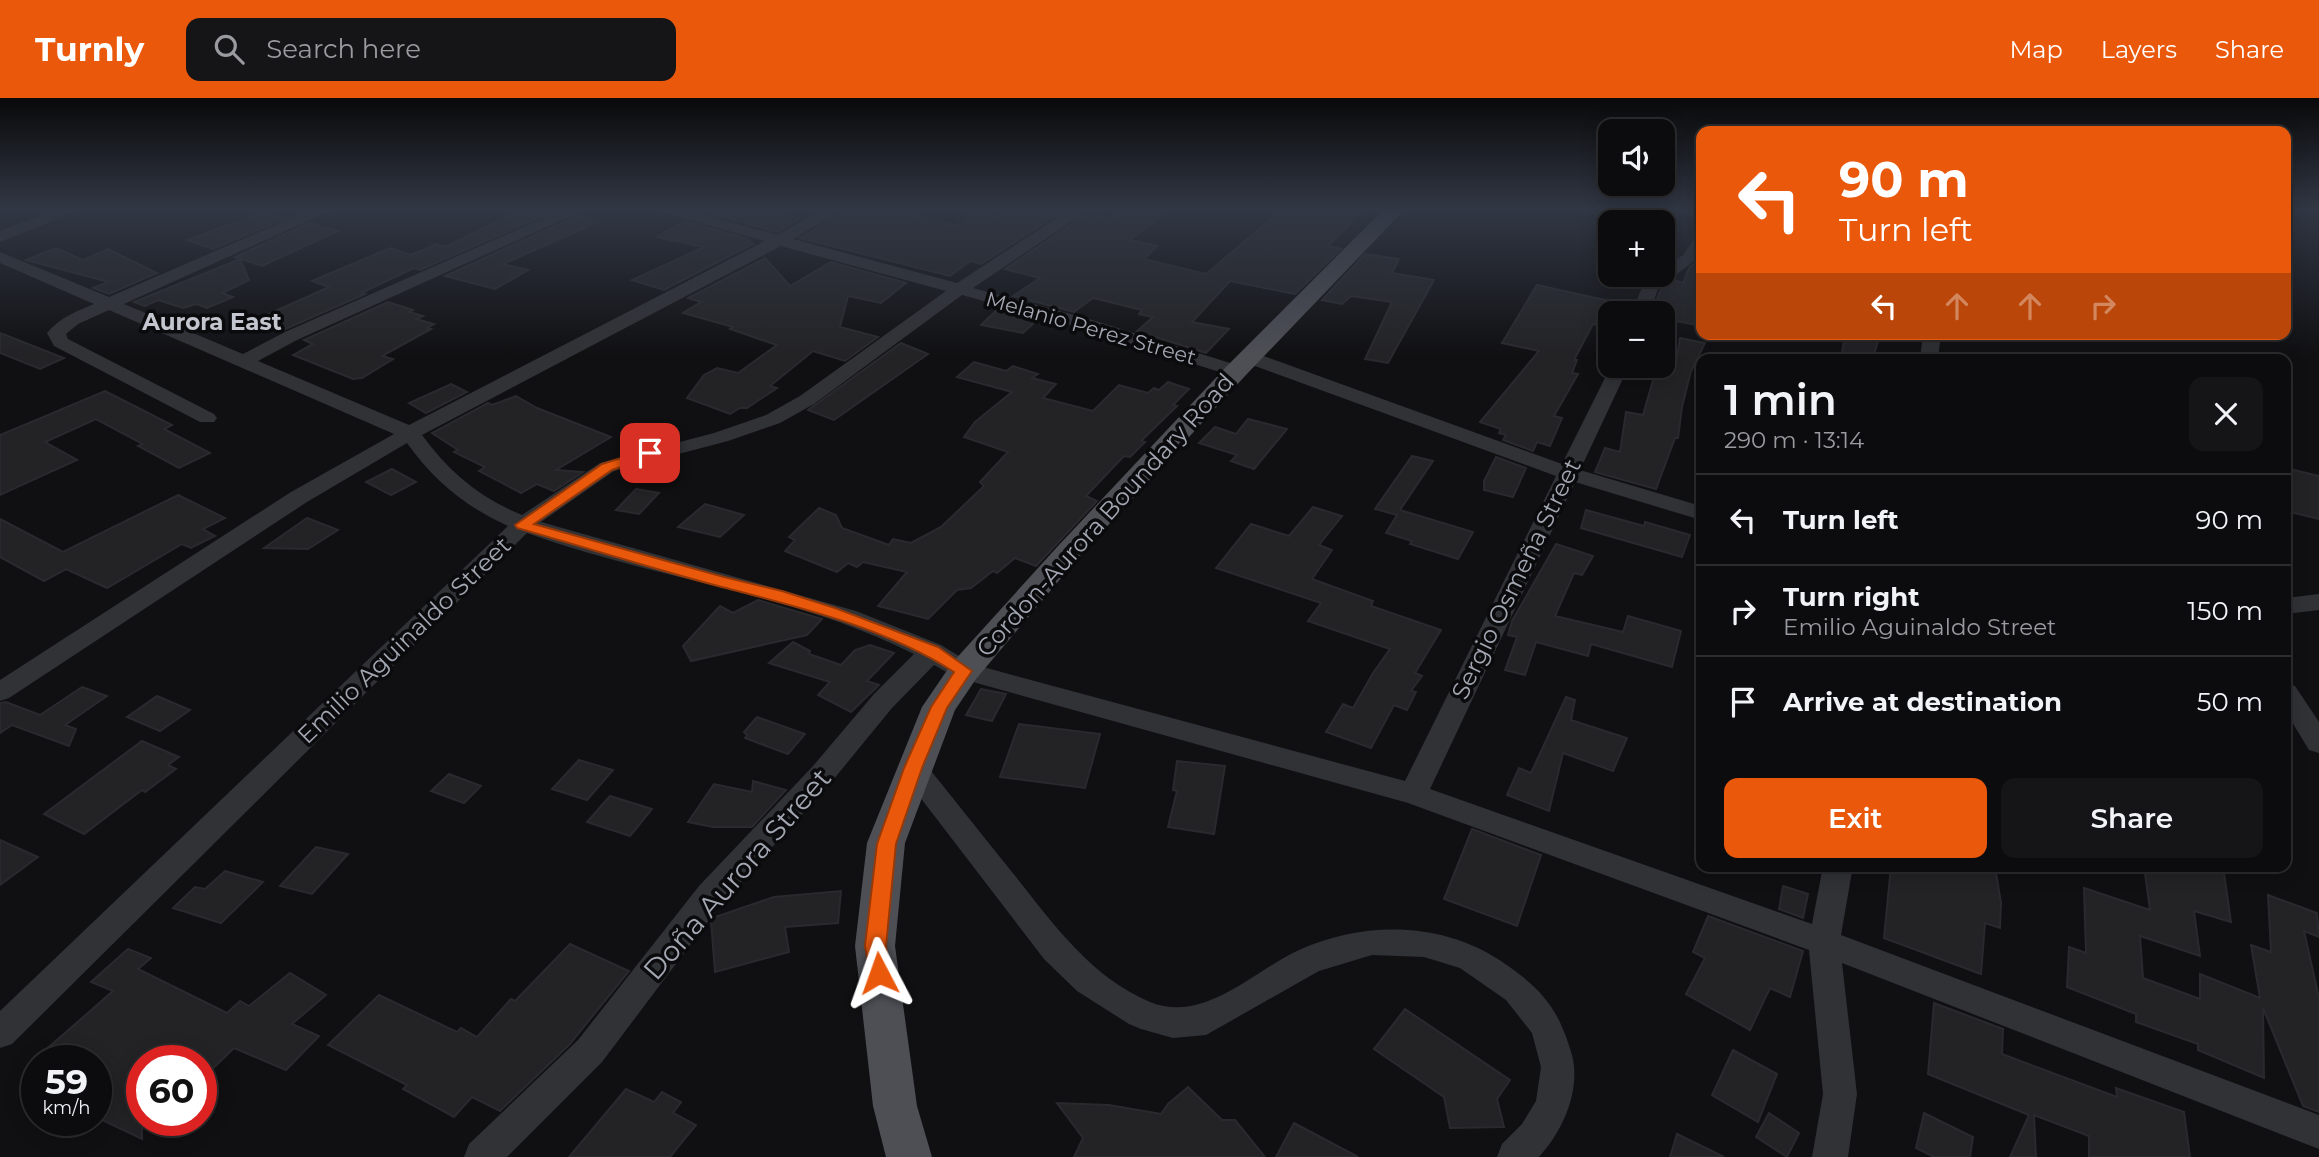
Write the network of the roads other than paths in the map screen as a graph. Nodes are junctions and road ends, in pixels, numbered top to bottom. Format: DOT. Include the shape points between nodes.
graph roads {
  1 [pos="1,257"];
  2 [pos="216,257"];
  3 [pos="468,257"];
  4 [pos="747,257"];
  5 [pos="837,257"];
  6 [pos="1008,257"];
  7 [pos="1348,257"];
  8 [pos="1691,257"];
  9 [pos="958,290"];
  10 [pos="1644,301"];
  11 [pos="109,305"];
  12 [pos="246,360"];
  13 [pos="1244,365"];
  14 [pos="1614,378"];
  15 [pos="207,418"];
  16 [pos="410,433"];
  17 [pos="1567,473"];
  18 [pos="1696,512"];
  19 [pos="522,525"];
  20 [pos="2319,602"];
  21 [pos="2291,605"];
  22 [pos="932,651"];
  23 [pos="964,671"];
  24 [pos="0,692"];
  25 [pos="2291,700"];
  26 [pos="2319,743"];
  27 [pos="913,768"];
  28 [pos="1413,794"];
  29 [pos="1837,872"];
  30 [pos="1824,942"];
  31 [pos="0,1033"];
  32 [pos="2319,1132"];
  33 [pos="482,1157"];
  34 [pos="909,1157"];
  35 [pos="1515,1157"];
  36 [pos="1830,1157"];
  1 -- 11 [label="street"];
  2 -- 11 [label="street"];
  3 -- 12 [label="street"];
  4 -- 16 [label="street"];
  5 -- 9 [label="street, Melanio Perez Street"];
  6 -- 9 [label="street, Emilio Aguinaldo Street"];
  7 -- 13 [label="main road, Cordon-Aurora Boundary Road"];
  8 -- 10 [label="street" via="1658,279"];
  9 -- 13 [label="street, Melanio Perez Street"];
  9 -- 19 [label="street, Emilio Aguinaldo Street" via="807,400 773,419 607,467"];
  11 -- 12 [label="street"];
  11 -- 15 [label="street" via="72,320 56,333 60,342"];
  12 -- 16 [label="street"];
  13 -- 17 [label="street, Melanio Perez Street"];
  13 -- 23 [label="main road, Cordon-Aurora Boundary Road" via="1068,552"];
  14 -- 17 [label="street, Sergio Osmeña Street"];
  16 -- 19 [label="street" via="433,467 472,498"];
  16 -- 24 [label="street" via="299,497"];
  17 -- 18 [label="street, Melanio Perez Street"];
  17 -- 28 [label="street, Sergio Osmeña Street"];
  19 -- 22 [label="street" via="777,594"];
  19 -- 31 [label="street, Emilio Aguinaldo Street"];
  20 -- 21 [label="street"];
  22 -- 23 [label="street"];
  22 -- 33 [label="street, Doña Aurora Street" via="710,895 590,1051"];
  23 -- 27 [label="main road, Cordon-Aurora Boundary Road" via="939,707"];
  23 -- 28 [label="street"];
  25 -- 26 [label="street"];
  27 -- 34 [label="main road, Cordon-Aurora Boundary Road" via="886,844 876,946 895,1106"];
  27 -- 35 [label="street" via="1055,949 1088,981 1141,1014 1173,1023 1206,1020 1310,960 1372,942 1424,944 1469,957 1517,990 1547,1026 1558,1067 1553,1105 1535,1136"];
  28 -- 30 [label="street"];
  29 -- 30 [label="street"];
  30 -- 32 [label="street"];
  30 -- 36 [label="street" via="1840,1094"];
}
